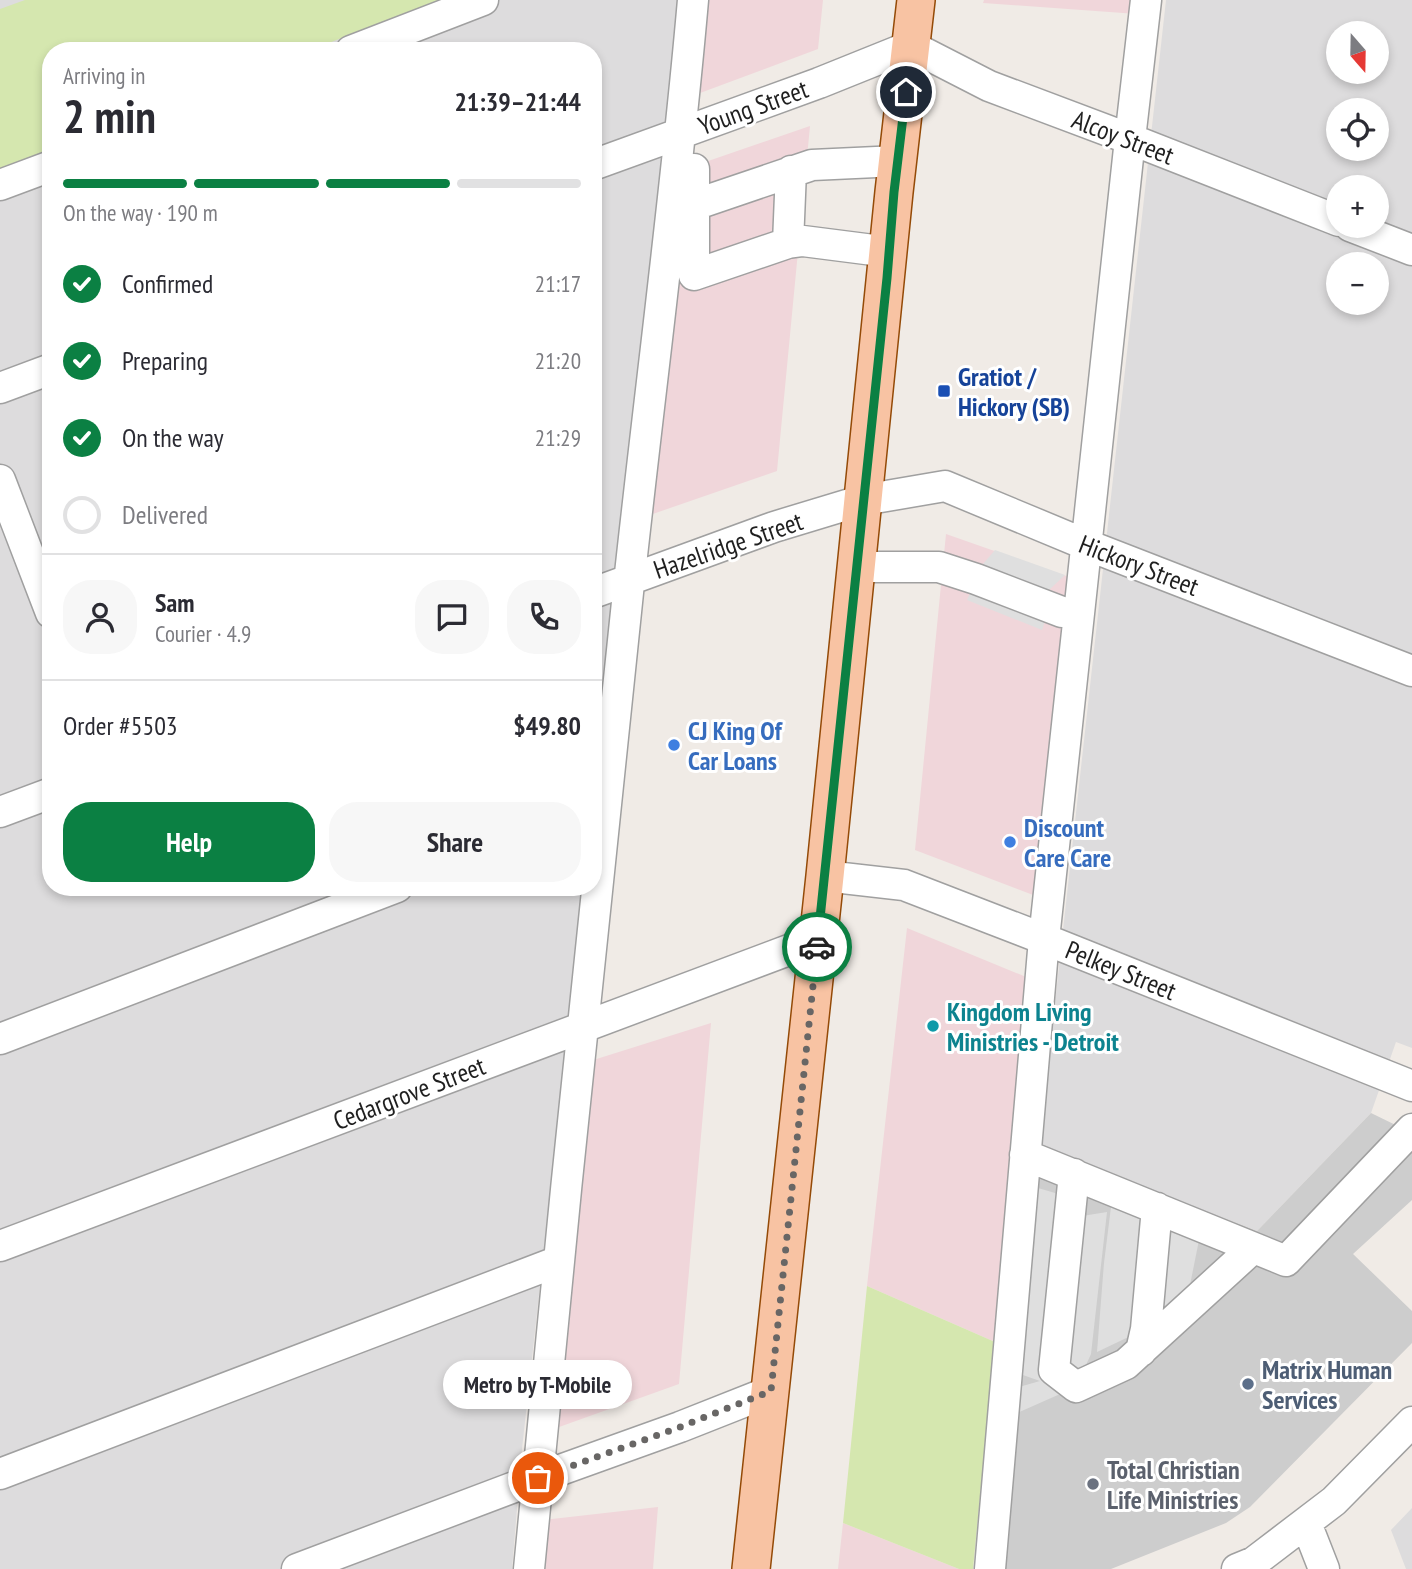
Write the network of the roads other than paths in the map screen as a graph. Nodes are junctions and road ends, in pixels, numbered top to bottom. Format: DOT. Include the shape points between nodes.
graph roads {
  1 [pos="483,0"];
  2 [pos="693,0"];
  3 [pos="916,0"];
  4 [pos="1146,0"];
  5 [pos="374,42"];
  6 [pos="911,46"];
  7 [pos="688,130"];
  8 [pos="1130,139"];
  9 [pos="898,161"];
  10 [pos="602,162"];
  11 [pos="42,169"];
  12 [pos="791,171"];
  13 [pos="0,185"];
  14 [pos="694,205"];
  15 [pos="1326,216"];
  16 [pos="1381,238"];
  17 [pos="788,243"];
  18 [pos="1412,250"];
  19 [pos="889,252"];
  20 [pos="42,372"];
  21 [pos="0,388"];
  22 [pos="0,480"];
  23 [pos="863,500"];
  24 [pos="1087,545"];
  25 [pos="856,567"];
  26 [pos="630,579"];
  27 [pos="42,590"];
  28 [pos="602,590"];
  29 [pos="1062,612"];
  30 [pos="1412,671"];
  31 [pos="602,795"];
  32 [pos="42,796"];
  33 [pos="0,812"];
  34 [pos="825,876"];
  35 [pos="373,896"];
  36 [pos="593,896"];
  37 [pos="818,939"];
  38 [pos="1044,939"];
  39 [pos="583,1027"];
  40 [pos="0,1039"];
  41 [pos="1412,1086"];
  42 [pos="1412,1129"];
  43 [pos="1025,1155"];
  44 [pos="1074,1174"];
  45 [pos="1157,1208"];
  46 [pos="0,1246"];
  47 [pos="1253,1248"];
  48 [pos="559,1261"];
  49 [pos="1141,1351"];
  50 [pos="771,1391"];
  51 [pos="1412,1422"];
  52 [pos="0,1474"];
  53 [pos="538,1478"];
  54 [pos="1306,1523"];
  55 [pos="297,1569"];
  56 [pos="529,1569"];
  57 [pos="751,1569"];
  58 [pos="990,1569"];
  59 [pos="1237,1569"];
  60 [pos="1324,1569"];
  1 -- 5 [label="street"];
  2 -- 7 [label="street"];
  3 -- 6 [label="main road"];
  4 -- 8 [label="street"];
  6 -- 7 [label="street, Young Street"];
  6 -- 8 [label="street, Alcoy Street" via="989,86"];
  6 -- 9 [label="main road"];
  7 -- 10 [label="street, Young Street"];
  7 -- 14 [label="street"];
  7 -- 26 [label="street"];
  8 -- 15 [label="street, Alcoy Street"];
  8 -- 24 [label="street"];
  9 -- 12 [label="street" via="812,164"];
  9 -- 19 [label="main road"];
  11 -- 13 [label="street"];
  12 -- 14 [label="street"];
  12 -- 17 [label="street"];
  14 -- 17 [label="street" via="694,275"];
  16 -- 18 [label="street"];
  17 -- 19 [label="street"];
  19 -- 23 [label="main road"];
  20 -- 21 [label="street"];
  22 -- 27 [label="street"];
  23 -- 24 [label="street, Hickory Street" via="945,486"];
  23 -- 25 [label="main road"];
  23 -- 26 [label="street, Hazelridge Street"];
  24 -- 30 [label="street, Hickory Street"];
  24 -- 38 [label="street"];
  25 -- 29 [label="street" via="939,567"];
  25 -- 34 [label="main road"];
  26 -- 28 [label="street, Hazelridge Street"];
  26 -- 31 [label="street"];
  32 -- 33 [label="street"];
  34 -- 37 [label="main road"];
  34 -- 38 [label="street, Pelkey Street" via="904,885"];
  35 -- 40 [label="street"];
  36 -- 39 [label="street"];
  37 -- 39 [label="street, Cedargrove Street"];
  37 -- 50 [label="main road"];
  38 -- 41 [label="street, Pelkey Street"];
  38 -- 43 [label="street"];
  39 -- 46 [label="street, Cedargrove Street"];
  39 -- 48 [label="street"];
  42 -- 47 [label="street" via="1286,1261"];
  43 -- 44 [label="street"];
  43 -- 58 [label="street"];
  44 -- 45 [label="street"];
  44 -- 49 [label="street" via="1054,1370 1076,1387 1126,1364"];
  45 -- 47 [label="street"];
  45 -- 49 [label="street"];
  47 -- 49 [label="street"];
  48 -- 52 [label="street"];
  48 -- 53 [label="street"];
  50 -- 53 [label="street"];
  50 -- 57 [label="main road"];
  51 -- 54 [label="street"];
  53 -- 55 [label="street"];
  53 -- 56 [label="street"];
  54 -- 59 [label="street" via="1254,1562"];
  54 -- 60 [label="street"];
}
